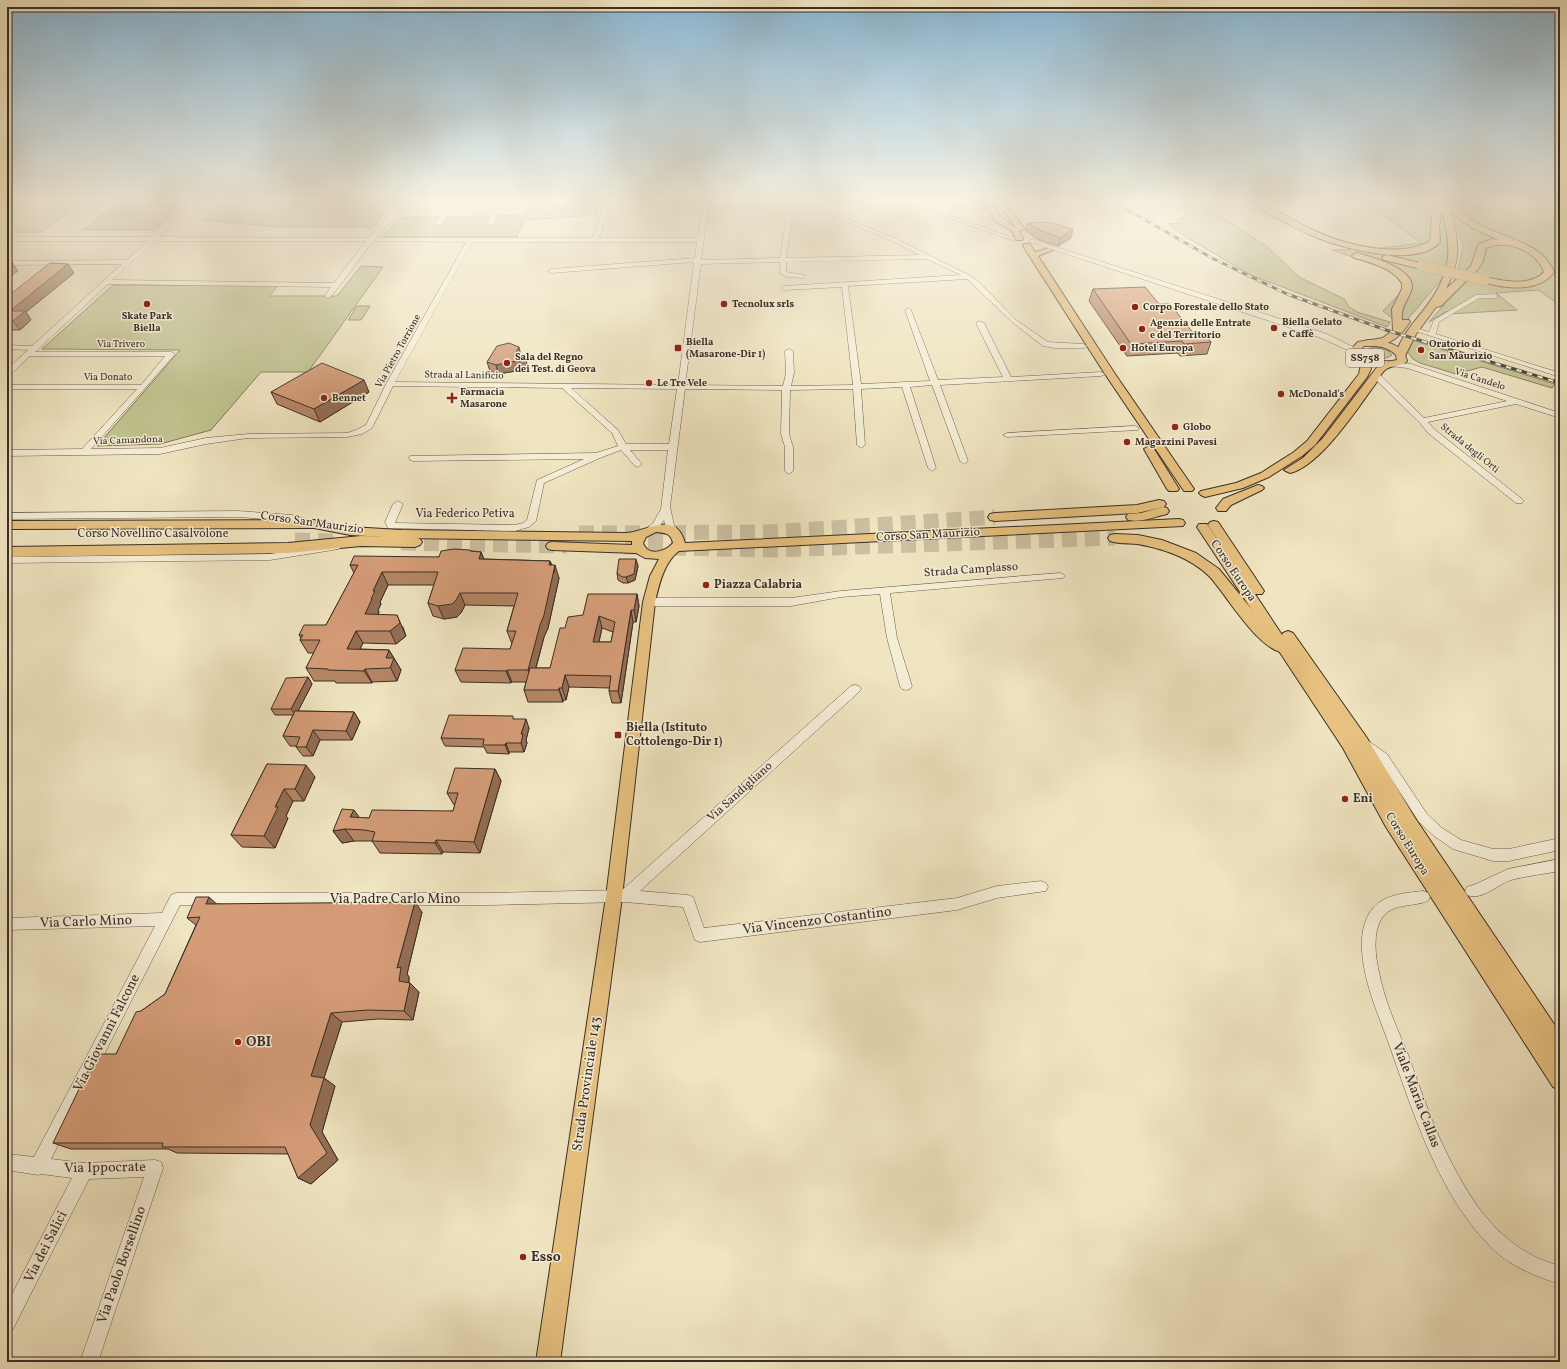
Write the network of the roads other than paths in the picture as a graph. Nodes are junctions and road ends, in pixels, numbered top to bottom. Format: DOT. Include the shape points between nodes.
graph roads {
  1 [pos="126,265"];
  2 [pos="353,265"];
  3 [pos="456,265"];
  4 [pos="640,265"];
  5 [pos="696,265"];
  6 [pos="783,265"];
  7 [pos="942,265"];
  8 [pos="1037,265"];
  9 [pos="1040,265"];
  10 [pos="1102,265"];
  11 [pos="1385,265"];
  12 [pos="1416,265"];
  13 [pos="1451,265"];
  14 [pos="1476,265"];
  15 [pos="1546,265"];
  16 [pos="551,271"];
  17 [pos="804,276"];
  18 [pos="1447,276"];
  19 [pos="969,278"];
  20 [pos="106,282"];
  21 [pos="337,285"];
  22 [pos="845,287"];
  23 [pos="784,288"];
  24 [pos="328,296"];
  25 [pos="1494,296"];
  26 [pos="1425,297"];
  27 [pos="908,310"];
  28 [pos="1428,311"];
  29 [pos="1411,314"];
  30 [pos="980,323"];
  31 [pos="1413,329"];
  32 [pos="1398,330"];
  33 [pos="1432,335"];
  34 [pos="1324,336"];
  35 [pos="1367,343"];
  36 [pos="1083,346"];
  37 [pos="7,347"];
  38 [pos="34,348"];
  39 [pos="789,351"];
  40 [pos="1358,353"];
  41 [pos="28,354"];
  42 [pos="1401,354"];
  43 [pos="1393,364"];
  44 [pos="7,372"];
  45 [pos="1101,374"];
  46 [pos="1560,375"];
  47 [pos="1376,376"];
  48 [pos="1008,379"];
  49 [pos="935,383"];
  50 [pos="390,384"];
  51 [pos="905,384"];
  52 [pos="564,386"];
  53 [pos="7,387"];
  54 [pos="143,387"];
  55 [pos="857,387"];
  56 [pos="680,388"];
  57 [pos="786,388"];
  58 [pos="1517,401"];
  59 [pos="1560,411"];
  60 [pos="1560,416"];
  61 [pos="1423,422"];
  62 [pos="1136,428"];
  63 [pos="1007,435"];
  64 [pos="248,436"];
  65 [pos="861,445"];
  66 [pos="623,447"];
  67 [pos="672,447"];
  68 [pos="7,453"];
  69 [pos="83,453"];
  70 [pos="596,456"];
  71 [pos="414,458"];
  72 [pos="964,461"];
  73 [pos="638,464"];
  74 [pos="932,468"];
  75 [pos="789,472"];
  76 [pos="1173,489"];
  77 [pos="1188,489"];
  78 [pos="1205,493"];
  79 [pos="1519,501"];
  80 [pos="398,504"];
  81 [pos="1161,507"];
  82 [pos="1222,508"];
  83 [pos="665,510"];
  84 [pos="7,516"];
  85 [pos="995,517"];
  86 [pos="1179,523"];
  87 [pos="313,524"];
  88 [pos="7,525"];
  89 [pos="1209,526"];
  90 [pos="645,533"];
  91 [pos="7,536"];
  92 [pos="1115,538"];
  93 [pos="415,542"];
  94 [pos="675,543"];
  95 [pos="7,545"];
  96 [pos="7,552"];
  97 [pos="642,552"];
  98 [pos="7,560"];
  99 [pos="1060,576"];
  100 [pos="654,581"];
  101 [pos="884,590"];
  102 [pos="650,602"];
  103 [pos="1285,648"];
  104 [pos="906,686"];
  105 [pos="856,689"];
  106 [pos="1362,742"];
  107 [pos="1560,844"];
  108 [pos="1560,865"];
  109 [pos="1041,887"];
  110 [pos="1472,891"];
  111 [pos="620,896"];
  112 [pos="1423,897"];
  113 [pos="176,899"];
  114 [pos="165,919"];
  115 [pos="7,924"];
  116 [pos="1560,1050"];
  117 [pos="1542,1053"];
  118 [pos="1560,1080"];
  119 [pos="1560,1092"];
  120 [pos="7,1162"];
  121 [pos="38,1167"];
  122 [pos="155,1168"];
  123 [pos="84,1172"];
  124 [pos="1560,1275"];
  125 [pos="7,1323"];
  126 [pos="89,1362"];
  127 [pos="548,1362"];
  1 -- 20 [label="street"];
  2 -- 21 [label="street"];
  3 -- 50 [label="street, Via Pietro Torrione"];
  4 -- 16 [label="street"];
  5 -- 56 [label="street"];
  6 -- 17 [label="street" via="783,273"];
  7 -- 19 [label="street"];
  8 -- 36 [label="main road"];
  9 -- 77 [label="main road"];
  10 -- 34 [label="street"];
  11 -- 32 [label="highway" via="1408,283 1397,309"];
  12 -- 15 [label="highway, bridge" via="1484,280 1519,284 1532,283 1547,277 1549,272"];
  13 -- 18 [label="highway, SS758"];
  14 -- 28 [label="highway"];
  18 -- 26 [label="highway, SS758"];
  18 -- 28 [label="highway, SS758"];
  19 -- 23 [label="street"];
  19 -- 36 [label="street" via="977,282 1014,321 1046,344"];
  20 -- 21 [label="street"];
  20 -- 38 [label="street"];
  21 -- 24 [label="street"];
  22 -- 55 [label="street"];
  25 -- 33 [label="street" via="1478,296 1436,321"];
  27 -- 49 [label="street"];
  28 -- 31 [label="highway, SS758"];
  29 -- 32 [label="highway, SS758"];
  30 -- 48 [label="street"];
  31 -- 33 [label="street"];
  31 -- 42 [label="highway, SS758"];
  32 -- 35 [label="highway, SS758" via="1385,342"];
  33 -- 46 [label="street"];
  34 -- 35 [label="street"];
  34 -- 40 [label="street"];
  35 -- 40 [label="main road, SS758" via="1358,346"];
  35 -- 42 [label="main road, SS758" via="1385,345"];
  36 -- 45 [label="main road"];
  37 -- 38 [label="street"];
  38 -- 41 [label="street"];
  39 -- 57 [label="street" via="790,373"];
  40 -- 43 [label="main road, SS758" via="1374,362"];
  40 -- 78 [label="main road" via="1367,365 1364,375 1307,446 1265,475 1239,486"];
  41 -- 44 [label="street"];
  41 -- 54 [label="street, Via Trivero" via="172,354"];
  42 -- 43 [label="main road, SS758" via="1402,361"];
  42 -- 59 [label="street, Via Candelo" via="1421,366"];
  43 -- 47 [label="main road" via="1382,368"];
  43 -- 58 [label="street, Via Candelo" via="1414,368"];
  45 -- 48 [label="street, Strada al Lanificio"];
  45 -- 62 [label="main road"];
  47 -- 61 [label="street, Strada degli Orti"];
  47 -- 82 [label="main road" via="1339,425 1307,460 1282,476 1227,502"];
  48 -- 49 [label="street, Strada al Lanificio"];
  49 -- 51 [label="street, Strada al Lanificio"];
  49 -- 72 [label="street"];
  50 -- 52 [label="street, Strada al Lanificio"];
  50 -- 64 [label="street, Via Pietro Torrione" via="369,426 359,432 347,435"];
  51 -- 55 [label="street, Strada al Lanificio"];
  51 -- 74 [label="street"];
  52 -- 56 [label="street, Strada al Lanificio"];
  52 -- 66 [label="street" via="615,432"];
  53 -- 54 [label="street, Via Donato"];
  54 -- 69 [label="street, Via Donato"];
  55 -- 57 [label="street, Strada al Lanificio"];
  55 -- 65 [label="street"];
  56 -- 57 [label="street, Strada al Lanificio"];
  56 -- 67 [label="street"];
  57 -- 75 [label="street" via="785,434 789,446"];
  58 -- 60 [label="street, Via Candelo"];
  58 -- 61 [label="street" via="1430,418"];
  61 -- 79 [label="street, Strada degli Orti" via="1468,462"];
  62 -- 63 [label="street"];
  62 -- 76 [label="main road"];
  64 -- 69 [label="street, Via Camandona" via="206,441 160,451"];
  66 -- 67 [label="street, Via Federico Petiva"];
  66 -- 70 [label="street, Via Federico Petiva"];
  66 -- 73 [label="street"];
  67 -- 83 [label="street"];
  68 -- 69 [label="street, Via Camandona"];
  70 -- 71 [label="street, Via Federico Petiva"];
  70 -- 80 [label="street, Via Federico Petiva" via="540,482 531,520 526,526 391,526 390,522"];
  76 -- 77 [label="main road"];
  76 -- 81 [label="main road" via="1162,495"];
  77 -- 78 [label="main road"];
  78 -- 82 [label="main road"];
  81 -- 85 [label="highway"];
  81 -- 86 [label="main road, Corso Europa" via="1169,518"];
  81 -- 94 [label="main road, Corso San Maurizio" via="1141,517"];
  82 -- 89 [label="main road, Corso Europa" via="1223,515 1220,521"];
  83 -- 90 [label="street" via="656,525"];
  83 -- 94 [label="street"];
  84 -- 87 [label="street, Corso San Maurizio" via="238,514 292,518"];
  86 -- 89 [label="main road, Corso Europa" via="1195,527"];
  86 -- 94 [label="main road, Corso San Maurizio"];
  87 -- 88 [label="highway"];
  87 -- 90 [label="main road, Corso San Maurizio" via="350,531 401,534 626,537"];
  89 -- 103 [label="main road, Corso Europa"];
  89 -- 106 [label="main road, Corso Europa"];
  90 -- 94 [label="main road, Corso San Maurizio" via="662,528"];
  90 -- 97 [label="main road" via="637,543"];
  91 -- 95 [label="highway, Corso Novellino Casalvolone" via="297,537"];
  92 -- 103 [label="highway" via="1162,545 1191,556 1214,572 1265,636"];
  93 -- 96 [label="highway" via="361,541 288,548"];
  93 -- 97 [label="main road, Corso San Maurizio"];
  93 -- 98 [label="street, Corso San Maurizio" via="397,545 348,545 270,556"];
  94 -- 97 [label="main road, Corso San Maurizio" via="657,556"];
  94 -- 100 [label="main road" via="662,562"];
  97 -- 100 [label="main road" via="651,562"];
  99 -- 101 [label="street, Strada Camplasso"];
  100 -- 102 [label="main road, Strada Provinciale 143"];
  101 -- 102 [label="street, Strada Camplasso" via="790,602"];
  101 -- 104 [label="street" via="892,638"];
  102 -- 111 [label="main road, Strada Provinciale 143"];
  103 -- 117 [label="main road, Corso Europa" via="1348,744 1392,822"];
  105 -- 111 [label="street, Via Sandigliano"];
  106 -- 107 [label="street" via="1383,758 1422,818 1458,845 1493,855 1509,855"];
  106 -- 116 [label="main road, Corso Europa" via="1409,822"];
  108 -- 110 [label="street" via="1508,875"];
  109 -- 111 [label="street, Via Vincenzo Costantino" via="997,892 957,904 700,934 688,901"];
  111 -- 113 [label="street, Via Padre Carlo Mino" via="489,899"];
  111 -- 127 [label="main road, Strada Provinciale 143" via="560,1271"];
  112 -- 124 [label="street, Viale Maria Callas" via="1400,900 1385,906 1374,918 1368,937 1374,982 1422,1116 1446,1170 1469,1207 1494,1239 1522,1260"];
  113 -- 114 [label="street, Via Giovanni Falcone"];
  114 -- 115 [label="street, Via Carlo Mino"];
  114 -- 121 [label="street, Via Giovanni Falcone"];
  117 -- 118 [label="main road, Corso Europa"];
  117 -- 119 [label="street"];
  120 -- 121 [label="street, Via Ippocrate"];
  121 -- 123 [label="street, Via Ippocrate"];
  122 -- 123 [label="street, Via Ippocrate"];
  122 -- 126 [label="street, Via Paolo Borsellino"];
  123 -- 125 [label="street, Via dei Salici"];
}
